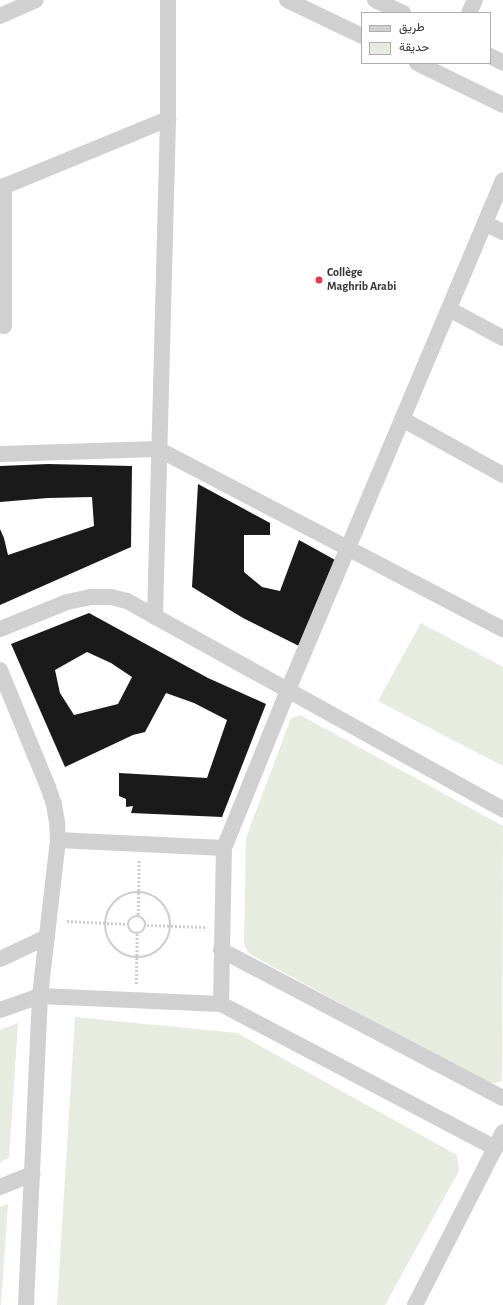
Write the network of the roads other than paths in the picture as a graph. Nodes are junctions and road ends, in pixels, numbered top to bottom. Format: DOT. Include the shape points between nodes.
graph roads {
  1 [pos="36,0"];
  2 [pos="168,0"];
  3 [pos="287,0"];
  4 [pos="375,0"];
  5 [pos="475,0"];
  6 [pos="401,12"];
  7 [pos="469,12"];
  8 [pos="0,16"];
  9 [pos="361,36"];
  10 [pos="491,57"];
  11 [pos="503,63"];
  12 [pos="419,64"];
  13 [pos="503,105"];
  14 [pos="168,119"];
  15 [pos="503,180"];
  16 [pos="2,187"];
  17 [pos="485,223"];
  18 [pos="503,232"];
  19 [pos="449,309"];
  20 [pos="4,326"];
  21 [pos="503,338"];
  22 [pos="402,419"];
  23 [pos="158,449"];
  24 [pos="0,454"];
  25 [pos="503,475"];
  26 [pos="348,547"];
  27 [pos="154,617"];
  28 [pos="0,629"];
  29 [pos="503,629"];
  30 [pos="0,670"];
  31 [pos="288,690"];
  32 [pos="503,809"];
  33 [pos="58,840"];
  34 [pos="224,848"];
  35 [pos="47,937"];
  36 [pos="221,950"];
  37 [pos="0,959"];
  38 [pos="40,996"];
  39 [pos="221,1004"];
  40 [pos="0,1010"];
  41 [pos="503,1098"];
  42 [pos="503,1132"];
  43 [pos="495,1148"];
  44 [pos="32,1174"];
  45 [pos="0,1187"];
  46 [pos="26,1305"];
  47 [pos="415,1305"];
  1 -- 8 [label="street"];
  2 -- 14 [label="street"];
  3 -- 9 [label="street"];
  4 -- 6 [label="street"];
  5 -- 7 [label="street"];
  10 -- 11 [label="street"];
  12 -- 13 [label="street"];
  14 -- 16 [label="street"];
  14 -- 23 [label="street"];
  15 -- 17 [label="street"];
  16 -- 20 [label="street"];
  17 -- 18 [label="street"];
  17 -- 19 [label="street"];
  19 -- 21 [label="street"];
  19 -- 22 [label="street"];
  22 -- 25 [label="street"];
  22 -- 26 [label="street"];
  23 -- 24 [label="street"];
  23 -- 26 [label="street"];
  23 -- 27 [label="street"];
  26 -- 29 [label="street"];
  26 -- 31 [label="street"];
  27 -- 28 [label="street" via="127,601 111,597 91,597 67,602"];
  27 -- 31 [label="street"];
  30 -- 33 [label="street" via="54,804"];
  31 -- 32 [label="street"];
  31 -- 34 [label="street"];
  33 -- 34 [label="street"];
  33 -- 35 [label="street"];
  34 -- 36 [label="street"];
  35 -- 37 [label="street"];
  35 -- 38 [label="street"];
  36 -- 39 [label="street"];
  36 -- 41 [label="street"];
  38 -- 39 [label="street"];
  38 -- 40 [label="street"];
  38 -- 44 [label="street"];
  39 -- 43 [label="street"];
  42 -- 43 [label="street"];
  43 -- 47 [label="street"];
  44 -- 45 [label="street"];
  44 -- 46 [label="street"];
}
